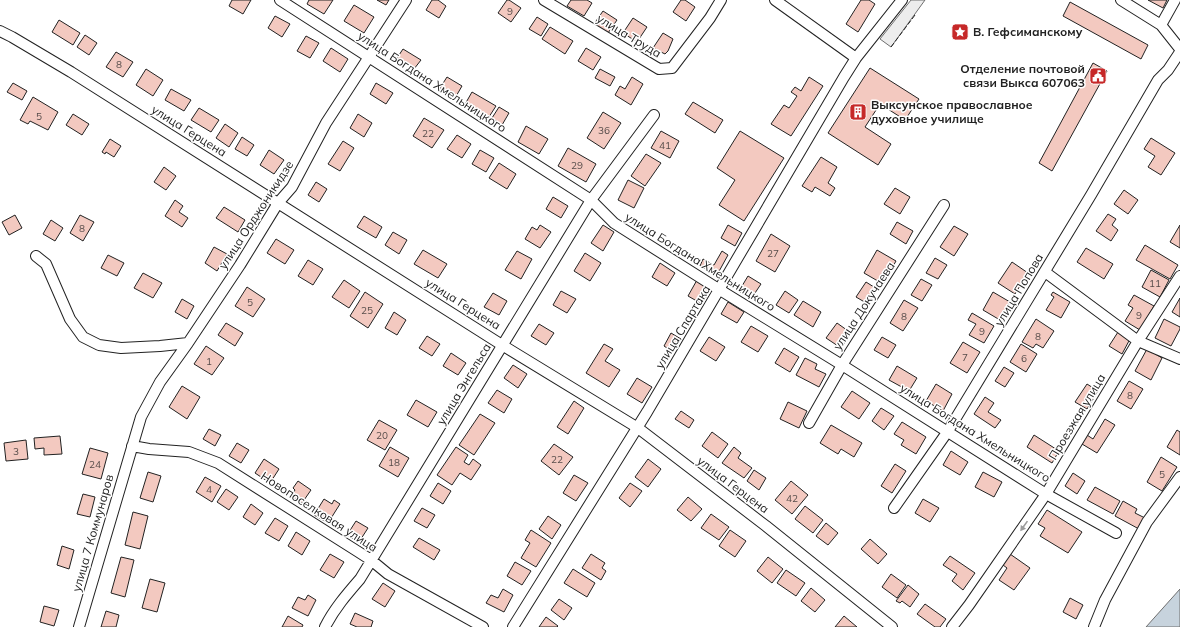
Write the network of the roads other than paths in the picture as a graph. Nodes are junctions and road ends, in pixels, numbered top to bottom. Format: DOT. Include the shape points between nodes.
graph roads {
  1 [pos="280,0"];
  2 [pos="406,0"];
  3 [pos="544,0"];
  4 [pos="721,0"];
  5 [pos="775,0"];
  6 [pos="902,0"];
  7 [pos="1122,0"];
  8 [pos="1175,0"];
  9 [pos="1161,25"];
  10 [pos="0,32"];
  11 [pos="1180,49"];
  12 [pos="1180,52"];
  13 [pos="369,56"];
  14 [pos="856,58"];
  15 [pos="654,115"];
  16 [pos="591,200"];
  17 [pos="278,203"];
  18 [pos="944,205"];
  19 [pos="36,256"];
  20 [pos="1045,272"];
  21 [pos="1180,276"];
  22 [pos="720,290"];
  23 [pos="1138,341"];
  24 [pos="188,342"];
  25 [pos="502,345"];
  26 [pos="1180,359"];
  27 [pos="842,365"];
  28 [pos="809,423"];
  29 [pos="638,428"];
  30 [pos="948,431"];
  31 [pos="132,446"];
  32 [pos="1180,477"];
  33 [pos="1046,494"];
  34 [pos="894,508"];
  35 [pos="1116,532"];
  36 [pos="371,560"];
  37 [pos="79,627"];
  38 [pos="325,627"];
  39 [pos="483,627"];
  40 [pos="513,627"];
  41 [pos="892,627"];
  42 [pos="952,627"];
  43 [pos="1094,627"];
  1 -- 13 [label="street, улица Богдана Хмельницкого"];
  2 -- 13 [label="street, улица Орджоникидзе"];
  3 -- 4 [label="street, улица Труда" via="659,70 672,68"];
  5 -- 14 [label="street"];
  6 -- 14 [label="street, улица Спартака"];
  7 -- 9 [label="street"];
  8 -- 9 [label="street"];
  9 -- 11 [label="street"];
  10 -- 17 [label="street, улица Герцена" via="71,72"];
  12 -- 20 [label="street, улица Попова" via="1158,80"];
  13 -- 16 [label="street, улица Богдана Хмельницкого"];
  13 -- 17 [label="street, улица Орджоникидзе" via="326,123 292,187"];
  14 -- 22 [label="street, улица Спартака"];
  15 -- 16 [label="street, улица Энгельса"];
  16 -- 22 [label="street, улица Богдана Хмельницкого" via="614,223"];
  16 -- 25 [label="street, улица Энгельса"];
  17 -- 24 [label="street, улица Орджоникидзе"];
  17 -- 25 [label="street, улица Герцена"];
  18 -- 27 [label="street, улица Докучаева"];
  19 -- 24 [label="street" via="46,264 70,319 84,337 99,345 121,348"];
  20 -- 23 [label="street"];
  20 -- 30 [label="street, улица Попова"];
  21 -- 23 [label="street, Проезжая улица"];
  22 -- 27 [label="street, улица Богдана Хмельницкого"];
  22 -- 29 [label="street, улица Спартака"];
  23 -- 26 [label="street"];
  23 -- 33 [label="street, Проезжая улица"];
  24 -- 31 [label="street, улица Орджоникидзе" via="160,382 141,417"];
  25 -- 29 [label="street, улица Герцена"];
  25 -- 36 [label="street, улица Энгельса"];
  27 -- 28 [label="street, улица Докучаева"];
  27 -- 30 [label="street, улица Богдана Хмельницкого"];
  29 -- 40 [label="street, улица Спартака"];
  29 -- 41 [label="street, улица Герцена"];
  30 -- 33 [label="street, улица Богдана Хмельницкого"];
  30 -- 34 [label="street, улица Попова"];
  31 -- 36 [label="street, Новопоселковая улица" via="189,452 218,463"];
  31 -- 37 [label="street, улица 7 Коммунаров"];
  32 -- 43 [label="street" via="1147,522 1105,600"];
  33 -- 35 [label="street, улица Богдана Хмельницкого"];
  33 -- 42 [label="street, Проезжая улица, one-way"];
  36 -- 38 [label="street, улица Энгельса" via="360,579 332,613"];
  36 -- 39 [label="street, Новопоселковая улица" via="388,574"];
}
